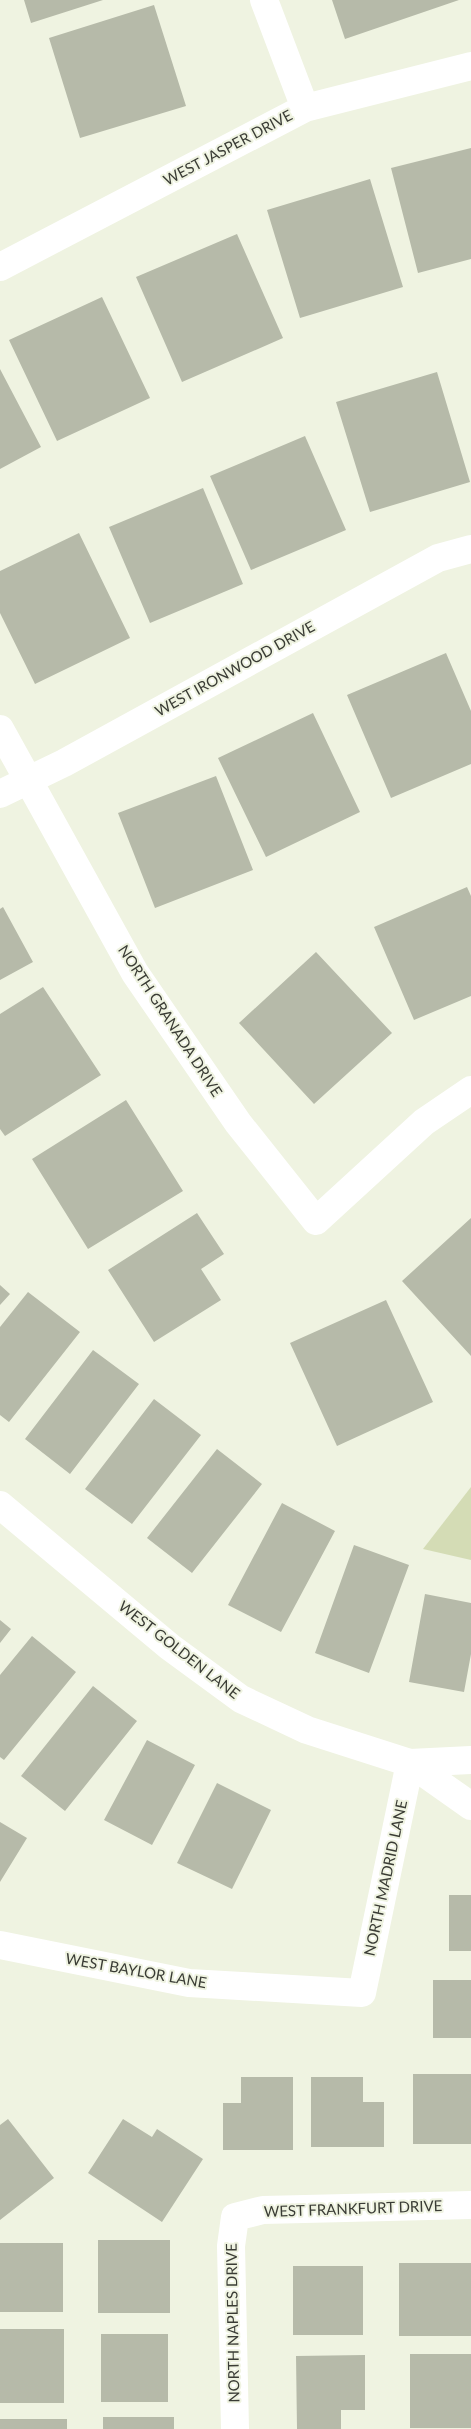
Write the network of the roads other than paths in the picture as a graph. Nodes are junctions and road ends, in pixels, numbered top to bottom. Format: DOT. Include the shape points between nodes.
graph roads {
  1 [pos="264,0"];
  2 [pos="471,66"];
  3 [pos="305,108"];
  4 [pos="0,267"];
  5 [pos="471,548"];
  6 [pos="0,729"];
  7 [pos="28,782"];
  8 [pos="0,794"];
  9 [pos="471,1090"];
  10 [pos="0,1505"];
  11 [pos="471,1760"];
  12 [pos="410,1763"];
  13 [pos="471,1806"];
  14 [pos="0,1945"];
  15 [pos="362,1993"];
  16 [pos="471,2205"];
  17 [pos="236,2217"];
  18 [pos="235,2429"];
  1 -- 3 [label="street"];
  2 -- 3 [label="street, WEST JASPER DRIVE"];
  3 -- 4 [label="street, WEST JASPER DRIVE"];
  5 -- 7 [label="street, WEST IRONWOOD DRIVE" via="438,558"];
  6 -- 7 [label="street, NORTH GRANADA DRIVE"];
  7 -- 8 [label="street, WEST IRONWOOD DRIVE"];
  7 -- 9 [label="street, NORTH GRANADA DRIVE" via="135,973 238,1124 316,1221 424,1122"];
  10 -- 12 [label="street, WEST GOLDEN LANE" via="170,1647 241,1700 307,1730"];
  11 -- 12 [label="street, WEST GOLDEN LANE"];
  12 -- 13 [label="street, WEST GOLDEN LANE"];
  12 -- 15 [label="street, NORTH MADRID LANE"];
  14 -- 15 [label="street, WEST BAYLOR LANE" via="189,1983"];
  16 -- 17 [label="street, WEST FRANKFURT DRIVE" via="263,2210"];
  17 -- 18 [label="street, NORTH NAPLES DRIVE" via="231,2246"];
}
